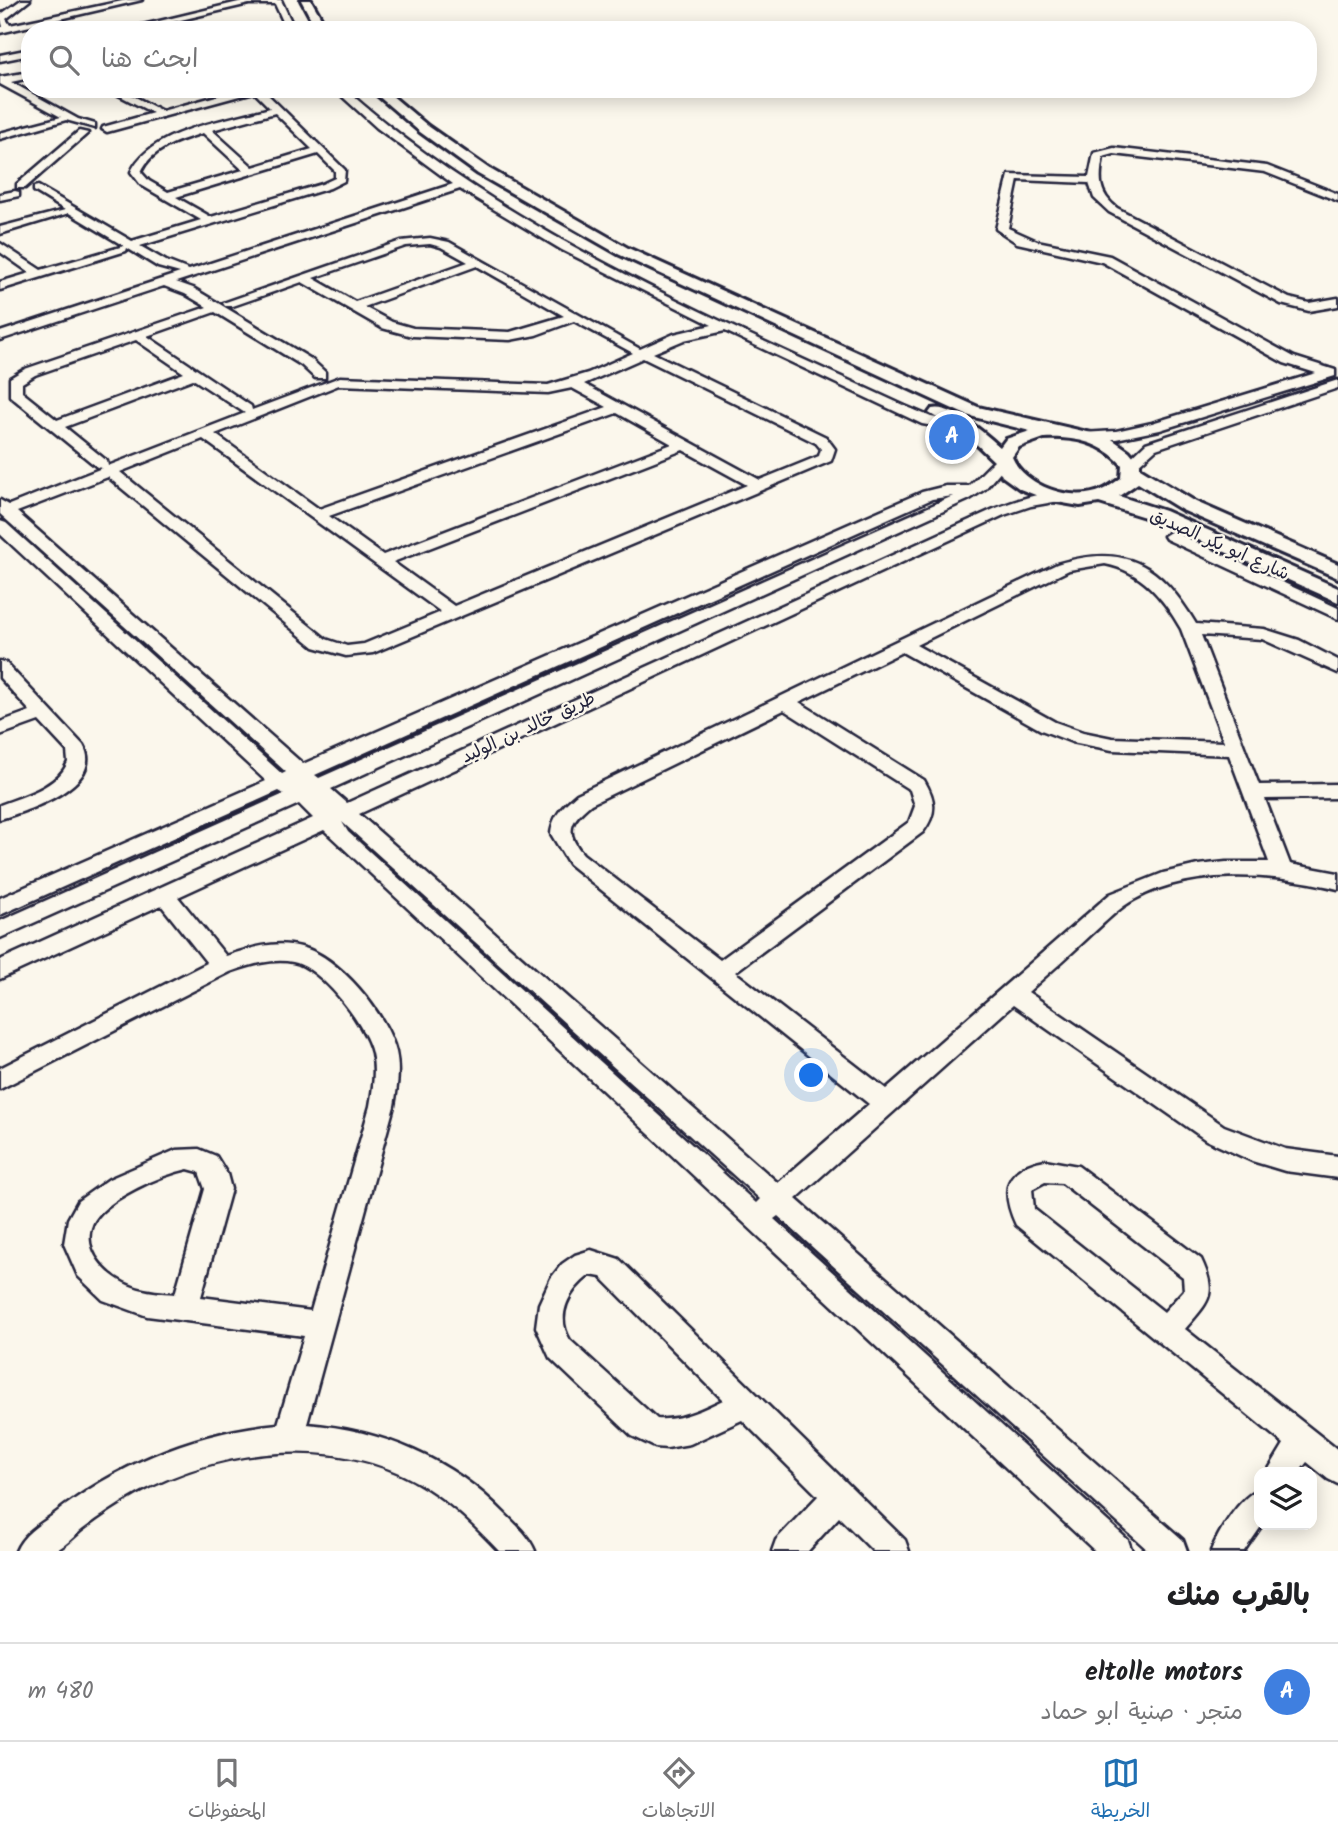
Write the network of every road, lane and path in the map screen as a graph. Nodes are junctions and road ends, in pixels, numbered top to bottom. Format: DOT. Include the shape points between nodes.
graph roads {
  1 [pos="26,0"];
  2 [pos="138,0"];
  3 [pos="247,0"];
  4 [pos="281,0"];
  5 [pos="306,0"];
  6 [pos="117,2"];
  7 [pos="37,21"];
  8 [pos="153,21"];
  9 [pos="166,21"];
  10 [pos="288,21"];
  11 [pos="298,21"];
  12 [pos="318,21"];
  13 [pos="4,29"];
  14 [pos="21,52"];
  15 [pos="0,57"];
  16 [pos="21,77"];
  17 [pos="1,83"];
  18 [pos="21,93"];
  19 [pos="21,95"];
  20 [pos="25,98"];
  21 [pos="30,98"];
  22 [pos="130,98"];
  23 [pos="209,98"];
  24 [pos="219,98"];
  25 [pos="264,98"];
  26 [pos="349,98"];
  27 [pos="366,98"];
  28 [pos="385,98"];
  29 [pos="275,110"];
  30 [pos="158,112"];
  31 [pos="61,120"];
  32 [pos="93,130"];
  33 [pos="206,130"];
  34 [pos="0,136"];
  35 [pos="422,136"];
  36 [pos="317,151"];
  37 [pos="251,171"];
  38 [pos="1094,180"];
  39 [pos="458,183"];
  40 [pos="38,188"];
  41 [pos="19,191"];
  42 [pos="0,195"];
  43 [pos="167,196"];
  44 [pos="1338,198"];
  45 [pos="64,213"];
  46 [pos="210,221"];
  47 [pos="0,231"];
  48 [pos="0,247"];
  49 [pos="126,247"];
  50 [pos="478,262"];
  51 [pos="187,272"];
  52 [pos="40,274"];
  53 [pos="304,278"];
  54 [pos="161,280"];
  55 [pos="0,286"];
  56 [pos="1338,302"];
  57 [pos="88,304"];
  58 [pos="222,305"];
  59 [pos="354,306"];
  60 [pos="698,314"];
  61 [pos="575,316"];
  62 [pos="725,327"];
  63 [pos="0,330"];
  64 [pos="136,335"];
  65 [pos="0,336"];
  66 [pos="638,351"];
  67 [pos="195,374"];
  68 [pos="331,375"];
  69 [pos="1335,376"];
  70 [pos="573,383"];
  71 [pos="246,408"];
  72 [pos="618,408"];
  73 [pos="55,426"];
  74 [pos="1155,427"];
  75 [pos="967,428"];
  76 [pos="1056,432"];
  77 [pos="204,433"];
  78 [pos="1087,436"];
  79 [pos="1173,439"];
  80 [pos="684,444"];
  81 [pos="1002,460"];
  82 [pos="106,467"];
  83 [pos="1132,468"];
  84 [pos="761,487"];
  85 [pos="1060,497"];
  86 [pos="1101,497"];
  87 [pos="2,511"];
  88 [pos="317,515"];
  89 [pos="1172,536"];
  90 [pos="1210,546"];
  91 [pos="381,561"];
  92 [pos="1338,573"];
  93 [pos="1329,592"];
  94 [pos="454,614"];
  95 [pos="1338,614"];
  96 [pos="1190,629"];
  97 [pos="902,645"];
  98 [pos="0,667"];
  99 [pos="1338,667"];
  100 [pos="785,702"];
  101 [pos="43,713"];
  102 [pos="0,729"];
  103 [pos="1237,749"];
  104 [pos="299,785"];
  105 [pos="1338,791"];
  106 [pos="1253,792"];
  107 [pos="0,812"];
  108 [pos="335,815"];
  109 [pos="1282,870"];
  110 [pos="1338,881"];
  111 [pos="163,894"];
  112 [pos="0,907"];
  113 [pos="0,930"];
  114 [pos="222,966"];
  115 [pos="0,970"];
  116 [pos="719,972"];
  117 [pos="1013,993"];
  118 [pos="0,1079"];
  119 [pos="887,1104"];
  120 [pos="1338,1167"];
  121 [pos="777,1200"];
  122 [pos="756,1219"];
  123 [pos="185,1308"];
  124 [pos="320,1325"];
  125 [pos="1166,1330"];
  126 [pos="746,1403"];
  127 [pos="289,1437"];
  128 [pos="1304,1441"];
  129 [pos="1286,1467"];
  130 [pos="1338,1469"];
  131 [pos="838,1496"];
  132 [pos="1254,1511"];
  133 [pos="1102,1546"];
  134 [pos="1166,1549"];
  135 [pos="31,1551"];
  136 [pos="520,1551"];
  137 [pos="787,1551"];
  138 [pos="894,1551"];
  139 [pos="1226,1551"];
  1 -- 13 [label="street" via="1,18"];
  2 -- 6 [label="street"];
  3 -- 8 [label="street"];
  4 -- 9 [label="street" via="249,2"];
  4 -- 10 [label="street"];
  4 -- 11 [label="main road"];
  5 -- 12 [label="main road"];
  6 -- 7 [label="street"];
  14 -- 15 [label="street"];
  16 -- 17 [label="street"];
  17 -- 18 [label="street"];
  17 -- 19 [label="street"];
  20 -- 31 [label="street"];
  21 -- 32 [label="street"];
  22 -- 30 [label="street"];
  23 -- 30 [label="street"];
  24 -- 32 [label="street"];
  25 -- 29 [label="street"];
  26 -- 39 [label="street"];
  27 -- 35 [label="main road" via="406,132"];
  28 -- 35 [label="main road"];
  29 -- 33 [label="street"];
  29 -- 36 [label="street"];
  30 -- 32 [label="street"];
  31 -- 32 [label="street"];
  31 -- 34 [label="street"];
  32 -- 40 [label="street"];
  32 -- 41 [label="street"];
  33 -- 37 [label="street"];
  33 -- 43 [label="street" via="163,144 140,160 139,177"];
  35 -- 75 [label="main road, شارع ابو بكر الصديق" via="489,191 606,258"];
  35 -- 76 [label="main road" via="438,139 560,217 664,271 972,411"];
  36 -- 37 [label="street"];
  36 -- 46 [label="street" via="342,173 337,181"];
  37 -- 43 [label="street"];
  38 -- 44 [label="street" via="1098,155 1114,151 1267,169"];
  38 -- 56 [label="street" via="1094,192 1113,210 1285,301 1308,307"];
  38 -- 69 [label="street" via="1013,177 1002,229 1020,240 1106,259 1289,360"];
  39 -- 51 [label="street"];
  39 -- 60 [label="street" via="592,261"];
  40 -- 41 [label="street"];
  40 -- 49 [label="street"];
  41 -- 42 [label="street"];
  41 -- 45 [label="street"];
  43 -- 46 [label="street"];
  45 -- 47 [label="street"];
  45 -- 49 [label="street"];
  46 -- 49 [label="street"];
  48 -- 52 [label="street"];
  49 -- 51 [label="street"];
  49 -- 52 [label="street"];
  49 -- 54 [label="street"];
  50 -- 53 [label="street" via="445,244 422,241"];
  50 -- 59 [label="street"];
  50 -- 61 [label="street"];
  51 -- 54 [label="street"];
  51 -- 58 [label="street"];
  52 -- 55 [label="street"];
  53 -- 58 [label="street"];
  53 -- 59 [label="street"];
  54 -- 57 [label="street"];
  54 -- 58 [label="street"];
  57 -- 63 [label="street"];
  57 -- 65 [label="street"];
  58 -- 64 [label="street"];
  58 -- 68 [label="street"];
  59 -- 61 [label="street" via="387,325 412,332 510,336"];
  60 -- 62 [label="street"];
  60 -- 66 [label="street" via="681,329"];
  61 -- 66 [label="street"];
  62 -- 66 [label="street" via="690,332"];
  62 -- 75 [label="street" via="927,421"];
  64 -- 67 [label="street"];
  64 -- 73 [label="street" via="15,381 15,393"];
  66 -- 68 [label="street" via="546,381"];
  66 -- 70 [label="street"];
  66 -- 84 [label="street" via="825,444 828,454 821,462"];
  67 -- 71 [label="street"];
  67 -- 73 [label="street"];
  68 -- 70 [label="street" via="538,390"];
  68 -- 71 [label="street"];
  68 -- 77 [label="street"];
  69 -- 74 [label="street"];
  69 -- 79 [label="street"];
  70 -- 72 [label="street"];
  71 -- 82 [label="street"];
  72 -- 80 [label="street"];
  72 -- 88 [label="street"];
  73 -- 82 [label="street"];
  74 -- 78 [label="street"];
  74 -- 79 [label="street"];
  75 -- 81 [label="main road, شارع ابو بكر الصديق"];
  76 -- 78 [label="main road"];
  76 -- 81 [label="main road" via="1017,439 1009,444"];
  77 -- 82 [label="street"];
  77 -- 88 [label="street"];
  78 -- 83 [label="main road, شارع ابو بكر الصديق" via="1110,445"];
  79 -- 83 [label="street" via="1151,446"];
  80 -- 84 [label="street"];
  80 -- 91 [label="street"];
  81 -- 85 [label="main road, شارع ابو بكر الصديق" via="1005,470 1020,483"];
  81 -- 104 [label="street, طريق خالد بن الوليد" via="974,491"];
  82 -- 87 [label="street"];
  82 -- 94 [label="street" via="327,647 367,649"];
  83 -- 86 [label="main road" via="1124,487"];
  83 -- 92 [label="main road, شارع ابو بكر الصديق" via="1189,506"];
  84 -- 94 [label="street"];
  85 -- 86 [label="main road, شارع ابو بكر الصديق"];
  85 -- 108 [label="street, طريق خالد بن الوليد" via="999,512"];
  86 -- 90 [label="main road, شارع ابو بكر الصديق" via="1146,510"];
  87 -- 104 [label="street" via="80,588"];
  88 -- 91 [label="street"];
  89 -- 90 [label="street"];
  90 -- 93 [label="main road, شارع ابو بكر الصديق"];
  90 -- 95 [label="street"];
  91 -- 94 [label="street"];
  92 -- 93 [label="main road" via="1323,577"];
  96 -- 97 [label="street" via="1165,590 1143,571 1092,559 1063,566"];
  96 -- 99 [label="street" via="1264,634"];
  96 -- 103 [label="street"];
  97 -- 100 [label="street"];
  97 -- 103 [label="street" via="1048,726 1079,738 1112,744"];
  98 -- 101 [label="street"];
  100 -- 116 [label="street" via="917,785 926,807 916,827"];
  100 -- 116 [label="street" via="584,799 562,821 560,835 576,859"];
  101 -- 102 [label="street"];
  101 -- 107 [label="street" via="76,749 78,765 51,791"];
  103 -- 106 [label="street"];
  104 -- 108 [label="street"];
  104 -- 112 [label="street"];
  104 -- 113 [label="street, طريق خالد بن الوليد"];
  105 -- 106 [label="street"];
  106 -- 109 [label="street"];
  108 -- 111 [label="street, طريق خالد بن الوليد"];
  108 -- 121 [label="street"];
  108 -- 122 [label="street" via="341,837"];
  109 -- 110 [label="street"];
  109 -- 117 [label="street" via="1212,869 1141,887 1077,933"];
  111 -- 114 [label="street"];
  111 -- 115 [label="street, طريق خالد بن الوليد"];
  114 -- 118 [label="street"];
  114 -- 124 [label="street" via="253,955 279,952 303,956 323,968 368,1018 381,1041 386,1063 382,1106"];
  116 -- 119 [label="street"];
  117 -- 119 [label="street"];
  117 -- 120 [label="street" via="1215,1133 1285,1160"];
  119 -- 121 [label="street"];
  121 -- 122 [label="street"];
  121 -- 134 [label="street"];
  122 -- 133 [label="street"];
  123 -- 123 [label="street" via="143,1303 101,1283 87,1267 76,1232 96,1199 166,1163 186,1158 205,1161 216,1172 218,1189"];
  123 -- 124 [label="street"];
  124 -- 127 [label="street"];
  125 -- 125 [label="street" via="1025,1217 1018,1198 1022,1181 1047,1169 1069,1174 1192,1268 1198,1294"];
  125 -- 128 [label="street"];
  126 -- 126 [label="street" via="610,1268 598,1262 584,1263 573,1271 550,1307 552,1336 561,1349 642,1426 656,1433 689,1429"];
  126 -- 131 [label="street"];
  127 -- 135 [label="street" via="238,1442 135,1479 84,1509"];
  127 -- 136 [label="street" via="367,1446 403,1458 474,1502"];
  128 -- 129 [label="street"];
  128 -- 130 [label="street"];
  131 -- 137 [label="street"];
  131 -- 138 [label="street"];
  132 -- 139 [label="street"];
}
